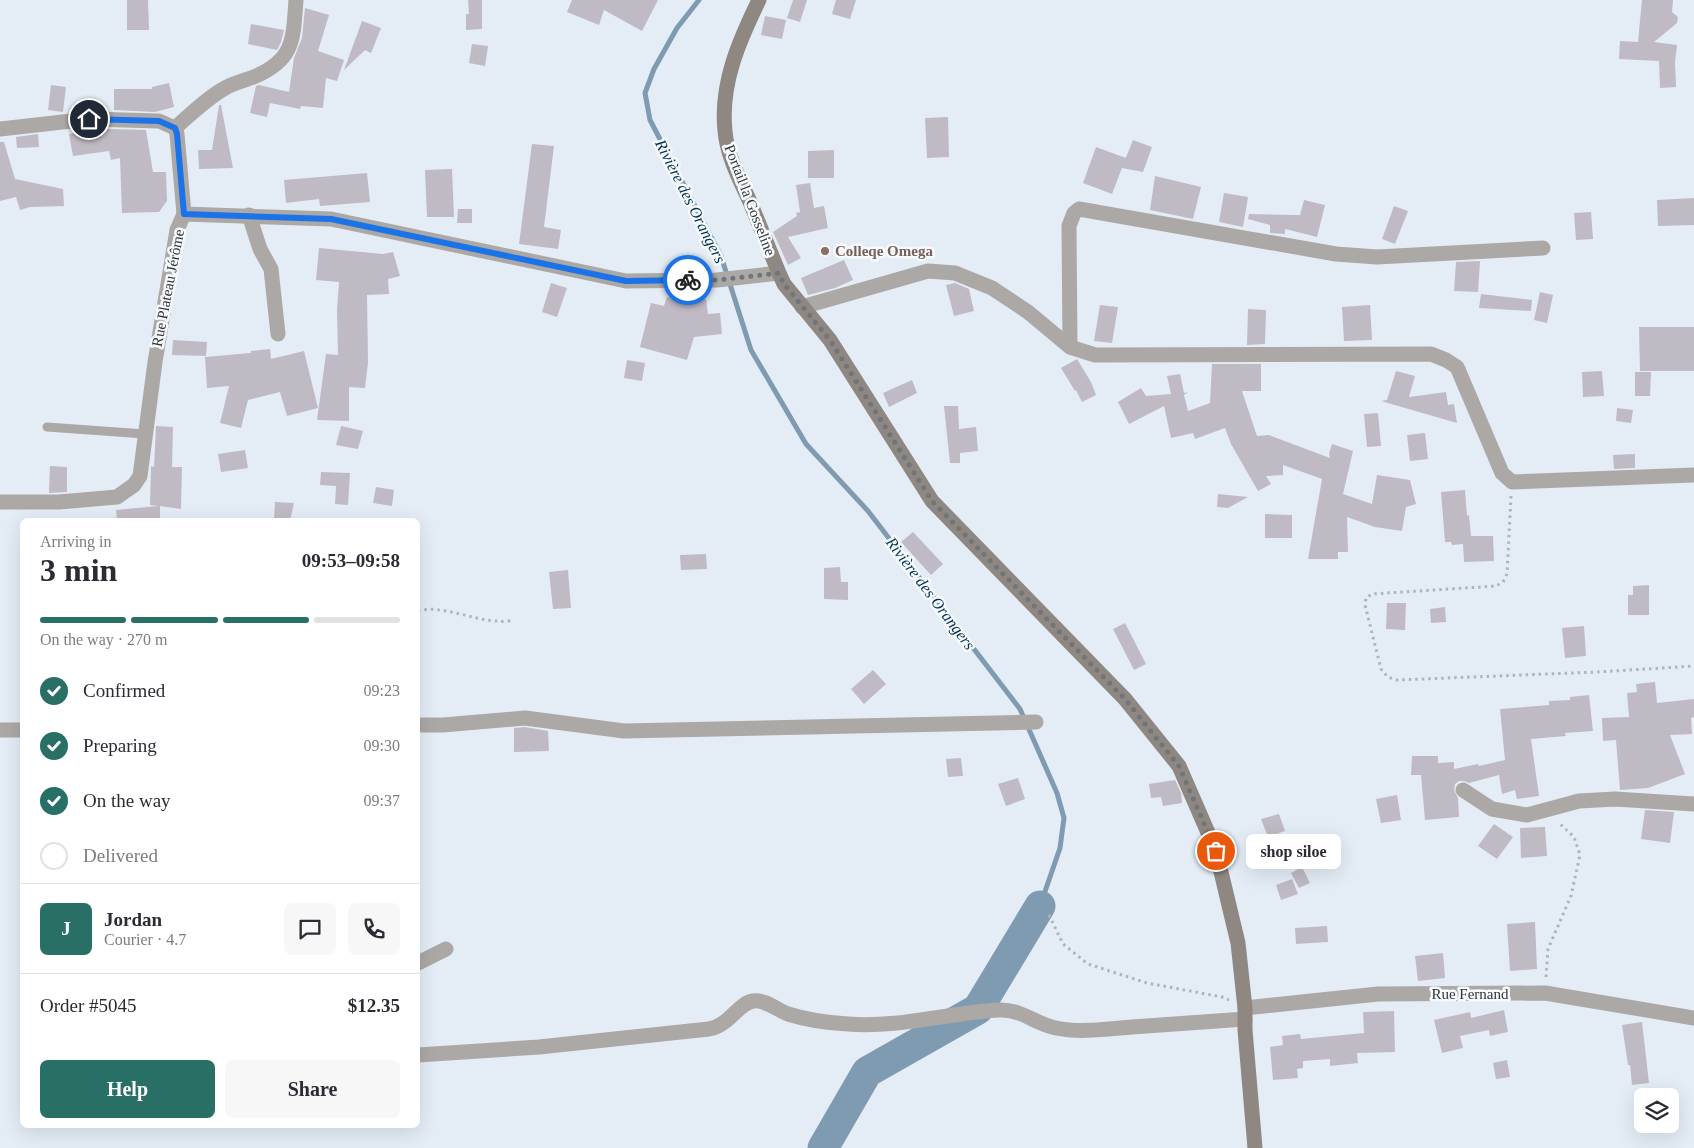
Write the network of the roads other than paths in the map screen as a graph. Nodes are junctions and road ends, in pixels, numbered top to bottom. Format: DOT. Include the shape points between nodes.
graph roads {
  1 [pos="296,0"];
  2 [pos="759,0"];
  3 [pos="175,128"];
  4 [pos="0,129"];
  5 [pos="184,214"];
  6 [pos="249,215"];
  7 [pos="1542,248"];
  8 [pos="779,273"];
  9 [pos="802,307"];
  10 [pos="278,334"];
  11 [pos="1070,347"];
  12 [pos="48,427"];
  13 [pos="145,434"];
  14 [pos="1694,474"];
  15 [pos="0,502"];
  16 [pos="1036,722"];
  17 [pos="420,725"];
  18 [pos="0,730"];
  19 [pos="20,730"];
  20 [pos="1463,790"];
  21 [pos="1694,804"];
  22 [pos="446,949"];
  23 [pos="420,962"];
  24 [pos="1694,1018"];
  25 [pos="1245,1019"];
  26 [pos="420,1055"];
  27 [pos="1255,1148"];
  1 -- 3 [label="street" via="290,49 278,64 226,87"];
  2 -- 8 [label="street, Portail la Gosseline" via="742,34 729,72 725,133 734,166"];
  3 -- 4 [label="street" via="159,121 89,119"];
  3 -- 5 [label="street, Rue Plateau Jérôme"];
  5 -- 6 [label="street"];
  5 -- 13 [label="street, Rue Plateau Jérôme" via="177,230"];
  6 -- 8 [label="street" via="331,219 626,281 717,280"];
  6 -- 10 [label="street" via="260,249 271,269"];
  7 -- 11 [label="street" via="1360,256 1301,249 1079,209 1069,226"];
  8 -- 9 [label="street, Portail la Gosseline"];
  9 -- 11 [label="street" via="928,271 955,273 992,288 1028,312"];
  9 -- 25 [label="street, Portail la Gosseline" via="830,340 932,501 1125,699 1179,766 1216,851 1238,943"];
  11 -- 14 [label="street" via="1095,355 1431,354 1457,367 1502,473 1512,482"];
  12 -- 13 [label="lane"];
  13 -- 15 [label="street, Rue Plateau Jérôme" via="140,476 134,485 117,497 59,502"];
  16 -- 17 [label="street" via="624,731 525,718"];
  18 -- 19 [label="street"];
  20 -- 21 [label="street" via="1492,809 1527,814 1578,801 1615,799"];
  22 -- 23 [label="street"];
  24 -- 25 [label="street, Rue Fernand" via="1545,993 1378,994"];
  25 -- 26 [label="street, Rue Fernand" via="1090,1030 1056,1028 1013,1010 999,1010 873,1025 811,1019 755,1000 723,1024 709,1029 539,1047"];
  25 -- 27 [label="street, Portail la Gosseline"];
}
